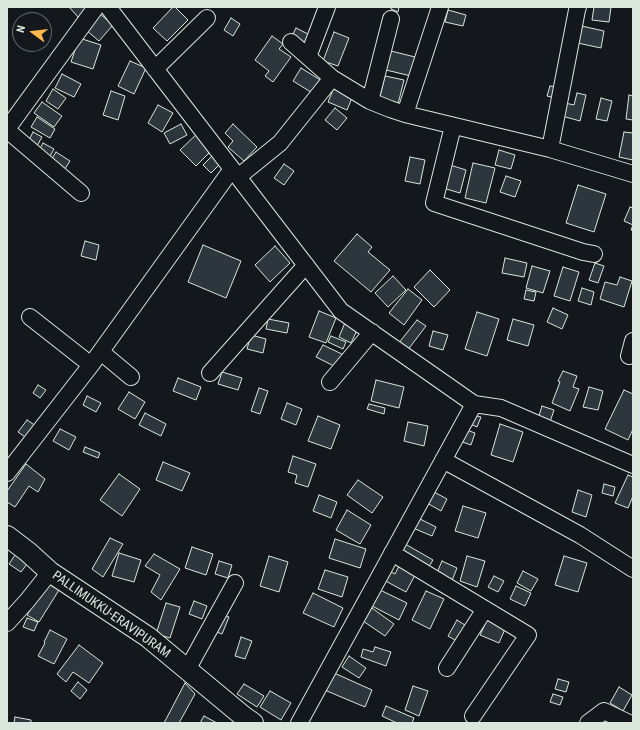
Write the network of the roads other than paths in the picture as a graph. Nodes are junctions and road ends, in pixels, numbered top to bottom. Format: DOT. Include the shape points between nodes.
graph roads {
  1 [pos="96,7"];
  2 [pos="108,7"];
  3 [pos="327,7"];
  4 [pos="440,7"];
  5 [pos="578,7"];
  6 [pos="207,18"];
  7 [pos="391,19"];
  8 [pos="291,42"];
  9 [pos="308,57"];
  10 [pos="155,69"];
  11 [pos="332,78"];
  12 [pos="370,101"];
  13 [pos="405,114"];
  14 [pos="453,126"];
  15 [pos="7,130"];
  16 [pos="550,148"];
  17 [pos="235,174"];
  18 [pos="633,174"];
  19 [pos="81,193"];
  20 [pos="594,254"];
  21 [pos="306,265"];
  22 [pos="30,317"];
  23 [pos="372,332"];
  24 [pos="96,358"];
  25 [pos="210,373"];
  26 [pos="131,377"];
  27 [pos="330,382"];
  28 [pos="474,404"];
  29 [pos="443,460"];
  30 [pos="633,466"];
  31 [pos="7,473"];
  32 [pos="7,536"];
  33 [pos="392,553"];
  34 [pos="633,569"];
  35 [pos="50,572"];
  36 [pos="235,583"];
  37 [pos="485,609"];
  38 [pos="7,623"];
  39 [pos="447,668"];
  40 [pos="187,670"];
  41 [pos="473,716"];
  42 [pos="253,723"];
  43 [pos="299,723"];
  44 [pos="588,723"];
  45 [pos="629,723"];
  1 -- 15 [label="street"];
  2 -- 10 [label="street"];
  3 -- 9 [label="street"];
  4 -- 13 [label="street"];
  5 -- 16 [label="street"];
  6 -- 10 [label="street"];
  7 -- 12 [label="street"];
  8 -- 9 [label="street"];
  9 -- 11 [label="street"];
  10 -- 17 [label="street"];
  11 -- 12 [label="street"];
  11 -- 17 [label="street" via="280,143"];
  12 -- 13 [label="street"];
  13 -- 14 [label="street"];
  14 -- 16 [label="street"];
  14 -- 20 [label="street" via="434,203"];
  15 -- 19 [label="street"];
  16 -- 18 [label="street"];
  17 -- 21 [label="street"];
  17 -- 24 [label="street"];
  21 -- 23 [label="street" via="341,311"];
  21 -- 25 [label="street"];
  22 -- 24 [label="street"];
  23 -- 27 [label="street"];
  23 -- 28 [label="street"];
  24 -- 26 [label="street"];
  24 -- 31 [label="street"];
  28 -- 29 [label="street"];
  28 -- 30 [label="street" via="501,408"];
  29 -- 33 [label="street"];
  29 -- 34 [label="street" via="580,535"];
  32 -- 35 [label="main road, PALLIMUKKU-ERAVIPURAM"];
  33 -- 37 [label="street"];
  33 -- 43 [label="street"];
  35 -- 38 [label="street"];
  35 -- 40 [label="main road, PALLIMUKKU-ERAVIPURAM" via="148,637"];
  36 -- 40 [label="street"];
  37 -- 39 [label="street"];
  37 -- 41 [label="street" via="528,635"];
  40 -- 42 [label="main road, PALLIMUKKU-ERAVIPURAM"];
  44 -- 45 [label="street" via="604,711"];
}
